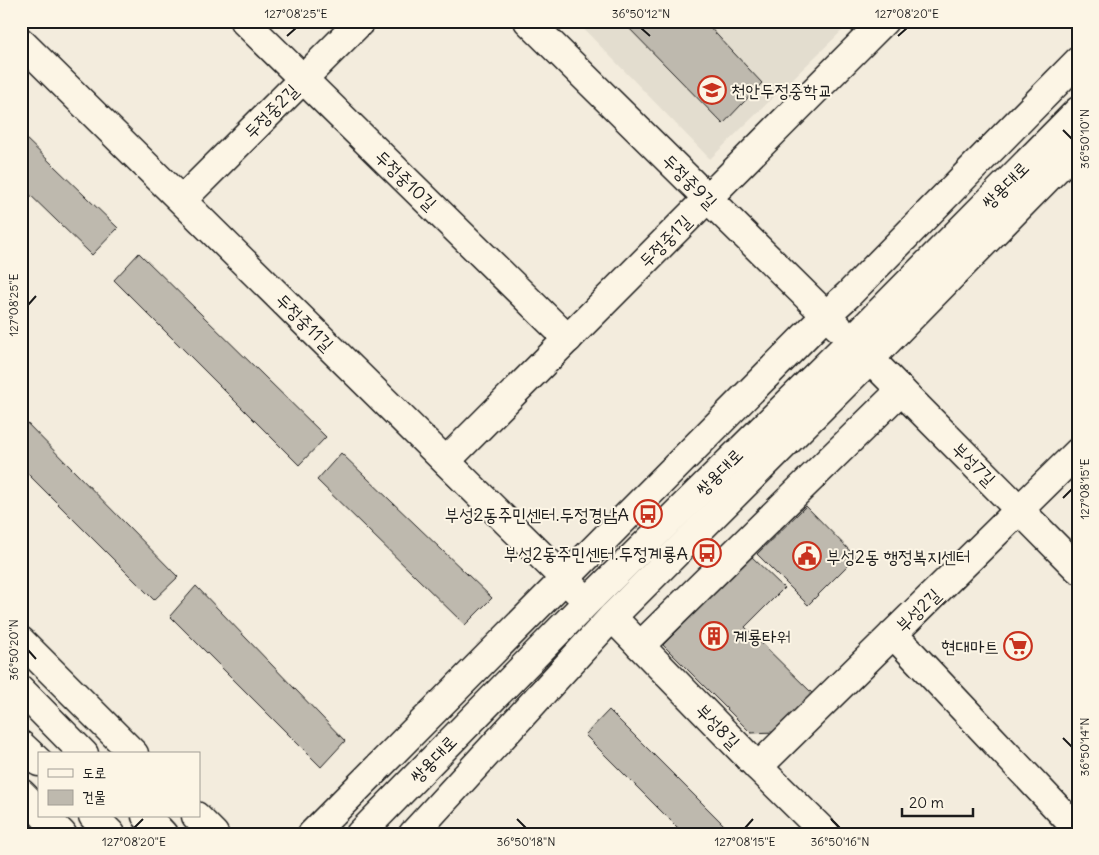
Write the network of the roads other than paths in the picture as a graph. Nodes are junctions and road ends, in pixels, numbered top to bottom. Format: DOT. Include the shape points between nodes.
graph roads {
  1 [pos="244,21"];
  2 [pos="361,21"];
  3 [pos="528,21"];
  4 [pos="884,21"];
  5 [pos="23,47"];
  6 [pos="1078,61"];
  7 [pos="303,79"];
  8 [pos="1078,111"];
  9 [pos="1078,147"];
  10 [pos="708,198"];
  11 [pos="182,200"];
  12 [pos="826,315"];
  13 [pos="568,339"];
  14 [pos="861,350"];
  15 [pos="901,390"];
  16 [pos="1078,452"];
  17 [pos="446,461"];
  18 [pos="1019,510"];
  19 [pos="1078,569"];
  20 [pos="566,579"];
  21 [pos="588,601"];
  22 [pos="612,617"];
  23 [pos="893,634"];
  24 [pos="21,641"];
  25 [pos="640,646"];
  26 [pos="21,690"];
  27 [pos="21,745"];
  28 [pos="82,752"];
  29 [pos="132,752"];
  30 [pos="38,761"];
  31 [pos="758,767"];
  32 [pos="21,793"];
  33 [pos="38,809"];
  34 [pos="46,818"];
  35 [pos="95,818"];
  36 [pos="148,818"];
  37 [pos="198,818"];
  38 [pos="1078,830"];
  39 [pos="62,834"];
  40 [pos="111,834"];
  41 [pos="164,834"];
  42 [pos="214,834"];
  43 [pos="312,834"];
  44 [pos="360,834"];
  45 [pos="413,834"];
  46 [pos="826,834"];
  1 -- 7 [label="street, 두정중10길"];
  2 -- 7 [label="street, 두정중2길"];
  3 -- 10 [label="street, 두정중9길"];
  4 -- 10 [label="street, 두정중1길"];
  5 -- 11 [label="street, 두정중11길"];
  6 -- 12 [label="street"];
  7 -- 11 [label="street, 두정중2길"];
  7 -- 13 [label="street, 두정중10길"];
  8 -- 14 [label="street, 쌍용대로"];
  9 -- 14 [label="street, 쌍용대로"];
  10 -- 12 [label="street, 두정중9길"];
  10 -- 13 [label="street, 두정중1길"];
  11 -- 17 [label="street, 두정중11길"];
  12 -- 14 [label="street, 두정중9길"];
  12 -- 20 [label="street"];
  13 -- 17 [label="street, 두정중1길"];
  14 -- 15 [label="street, 부성7길"];
  14 -- 21 [label="street, 쌍용대로"];
  14 -- 22 [label="street, 쌍용대로"];
  15 -- 18 [label="street, 부성7길"];
  15 -- 25 [label="street"];
  16 -- 18 [label="street, 부성2길"];
  17 -- 20 [label="street, 두정중11길"];
  18 -- 19 [label="street, 부성7길"];
  18 -- 23 [label="street, 부성2길"];
  20 -- 21 [label="street, 두정중11길"];
  20 -- 43 [label="street"];
  21 -- 44 [label="street, 쌍용대로"];
  22 -- 25 [label="street, 부성8길"];
  22 -- 45 [label="street, 쌍용대로"];
  23 -- 31 [label="street, 부성2길"];
  23 -- 38 [label="street"];
  24 -- 29 [label="street"];
  25 -- 31 [label="street, 부성8길"];
  26 -- 28 [label="street"];
  27 -- 30 [label="street"];
  31 -- 46 [label="street, 부성8길"];
  32 -- 33 [label="street"];
  34 -- 39 [label="street"];
  35 -- 40 [label="street"];
  36 -- 41 [label="street"];
  37 -- 42 [label="street"];
}
